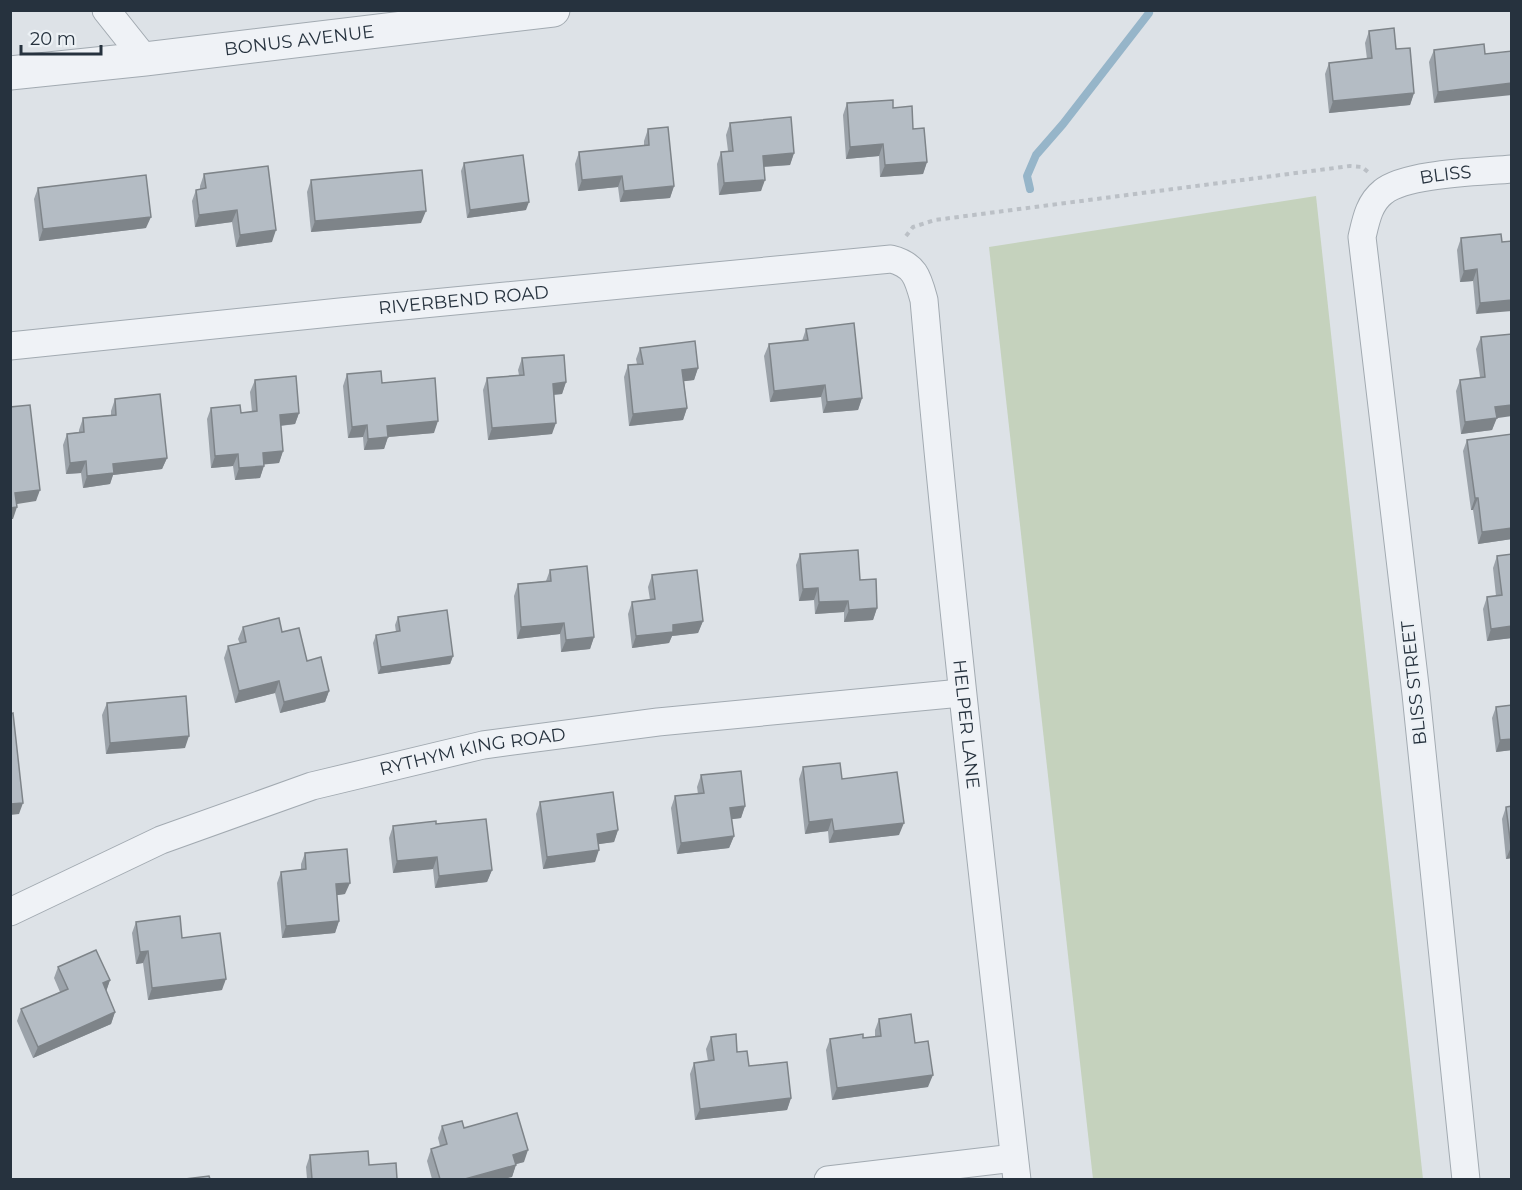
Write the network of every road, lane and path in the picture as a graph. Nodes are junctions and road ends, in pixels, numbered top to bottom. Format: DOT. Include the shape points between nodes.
graph roads {
  1 [pos="106,10"];
  2 [pos="553,10"];
  3 [pos="145,59"];
  4 [pos="10,73"];
  5 [pos="1512,169"];
  6 [pos="1382,192"];
  7 [pos="902,264"];
  8 [pos="10,346"];
  9 [pos="962,693"];
  10 [pos="10,912"];
  11 [pos="1016,1169"];
  12 [pos="828,1179"];
  13 [pos="1466,1179"];
  1 -- 3 [label="street"];
  2 -- 3 [label="street, BONUS AVENUE"];
  3 -- 4 [label="street, BONUS AVENUE"];
  5 -- 6 [label="street, BLISS" via="1419,178"];
  6 -- 7 [label="path" via="1367,171 1350,166 935,220 913,227"];
  6 -- 13 [label="street, BLISS STREET" via="1369,208 1362,237 1417,706"];
  7 -- 8 [label="street, RIVERBEND ROAD" via="340,312"];
  7 -- 9 [label="street, HELPER LANE" via="919,281 924,300"];
  9 -- 10 [label="street, RYTHYM KING ROAD" via="658,722 483,745 301,790 161,840"];
  9 -- 11 [label="street, HELPER LANE"];
  11 -- 12 [label="street"];
}
